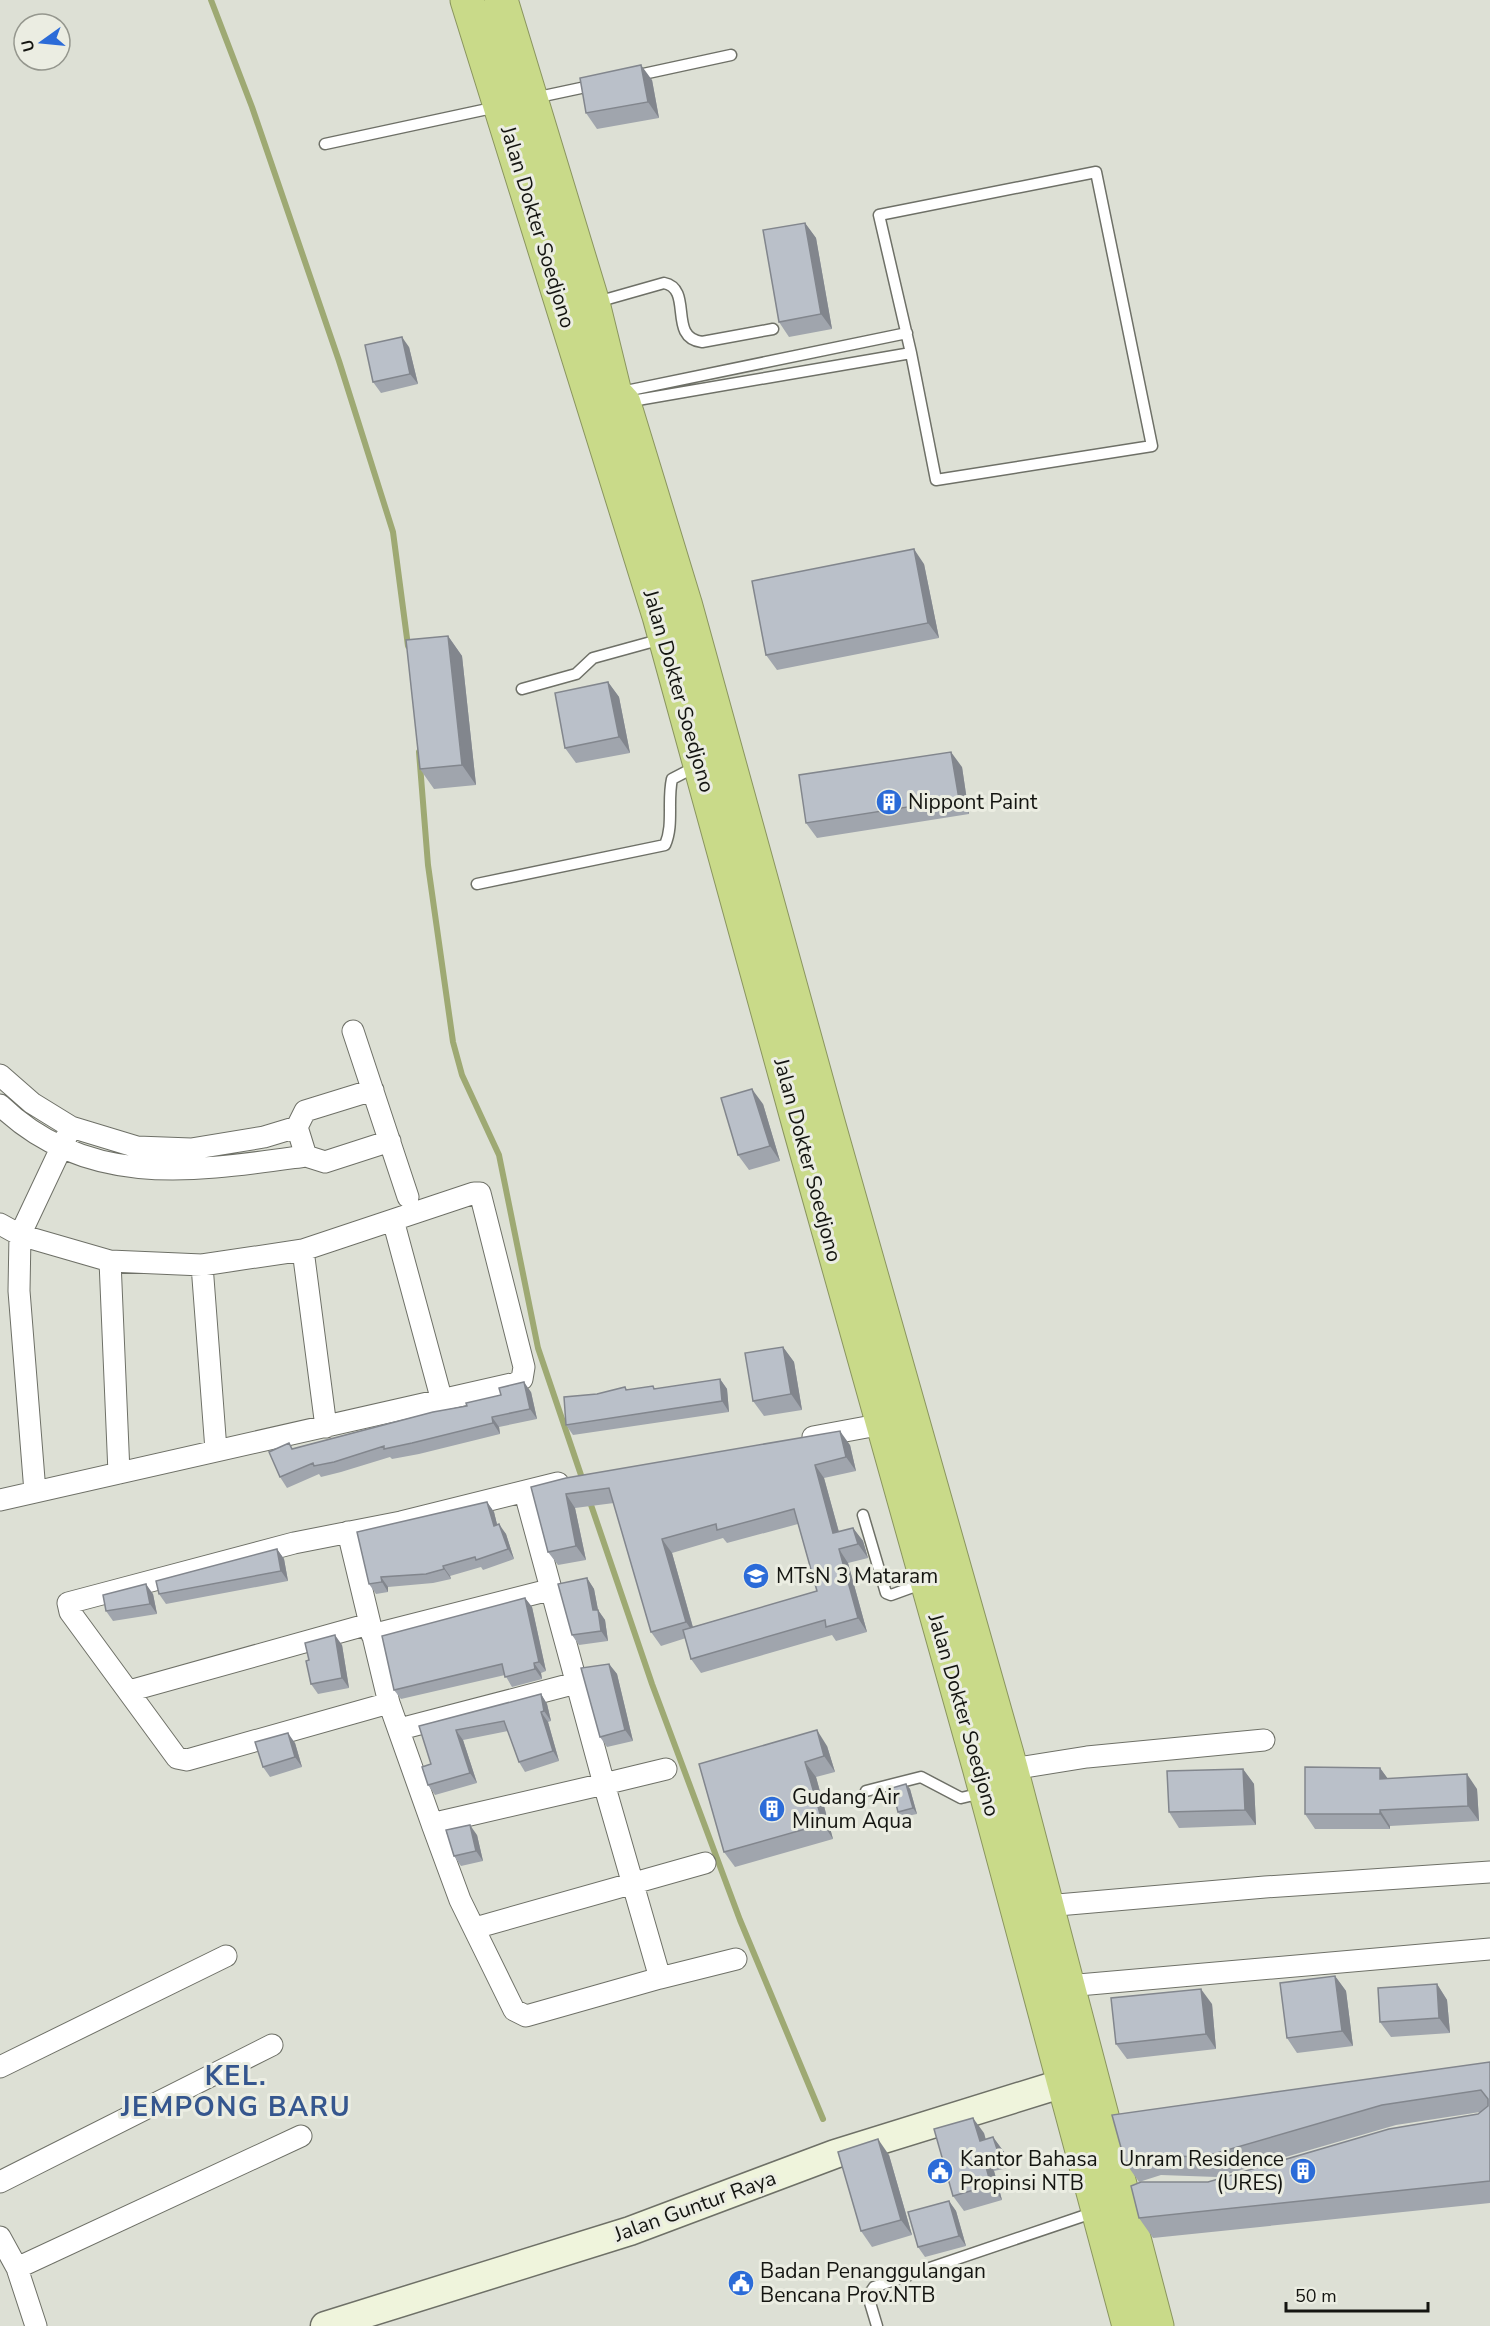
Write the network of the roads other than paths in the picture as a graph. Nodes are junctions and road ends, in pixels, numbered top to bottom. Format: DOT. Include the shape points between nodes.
graph roads {
  1 [pos="467,0"];
  2 [pos="501,0"];
  3 [pos="731,55"];
  4 [pos="516,102"];
  5 [pos="325,144"];
  6 [pos="594,303"];
  7 [pos="773,329"];
  8 [pos="907,333"];
  9 [pos="911,353"];
  10 [pos="619,398"];
  11 [pos="675,632"];
  12 [pos="522,689"];
  13 [pos="700,764"];
  14 [pos="477,884"];
  15 [pos="353,1030"];
  16 [pos="0,1075"];
  17 [pos="801,1080"];
  18 [pos="373,1090"];
  19 [pos="0,1105"];
  20 [pos="814,1126"];
  21 [pos="71,1127"];
  22 [pos="297,1127"];
  23 [pos="390,1141"];
  24 [pos="61,1149"];
  25 [pos="306,1156"];
  26 [pos="408,1197"];
  27 [pos="393,1220"];
  28 [pos="0,1224"];
  29 [pos="20,1235"];
  30 [pos="303,1250"];
  31 [pos="110,1261"];
  32 [pos="202,1264"];
  33 [pos="10,1291"];
  34 [pos="442,1401"];
  35 [pos="883,1424"];
  36 [pos="326,1427"];
  37 [pos="793,1441"];
  38 [pos="216,1450"];
  39 [pos="119,1473"];
  40 [pos="573,1479"];
  41 [pos="35,1492"];
  42 [pos="525,1493"];
  43 [pos="0,1500"];
  44 [pos="863,1515"];
  45 [pos="348,1532"];
  46 [pos="927,1582"];
  47 [pos="549,1590"];
  48 [pos="370,1630"];
  49 [pos="576,1683"];
  50 [pos="129,1691"];
  51 [pos="389,1703"];
  52 [pos="400,1729"];
  53 [pos="1264,1740"];
  54 [pos="666,1769"];
  55 [pos="1000,1775"];
  56 [pos="604,1784"];
  57 [pos="866,1791"];
  58 [pos="432,1824"];
  59 [pos="705,1863"];
  60 [pos="1490,1872"];
  61 [pos="631,1882"];
  62 [pos="1055,1905"];
  63 [pos="475,1928"];
  64 [pos="1490,1949"];
  65 [pos="226,1956"];
  66 [pos="736,1959"];
  67 [pos="660,1978"];
  68 [pos="1075,1985"];
  69 [pos="272,2045"];
  70 [pos="0,2067"];
  71 [pos="1064,2083"];
  72 [pos="301,2136"];
  73 [pos="0,2182"];
  74 [pos="1122,2202"];
  75 [pos="0,2236"];
  76 [pos="17,2268"];
  77 [pos="36,2326"];
  78 [pos="325,2326"];
  79 [pos="877,2326"];
  80 [pos="1129,2326"];
  81 [pos="1157,2326"];
  1 -- 4 [label="highway, Jalan Dokter Soedjono"];
  2 -- 4 [label="highway, Jalan Dokter Soedjono"];
  3 -- 4 [label="lane"];
  4 -- 5 [label="lane"];
  4 -- 6 [label="highway, Jalan Dokter Soedjono"];
  4 -- 11 [label="highway, Jalan Dokter Soedjono"];
  6 -- 7 [label="lane" via="671,284 676,290 686,335 692,340 702,342"];
  6 -- 10 [label="highway, Jalan Dokter Soedjono"];
  8 -- 9 [label="lane"];
  8 -- 9 [label="lane" via="879,215 1096,172 1152,446 936,480"];
  8 -- 10 [label="lane"];
  9 -- 10 [label="lane"];
  10 -- 11 [label="highway, Jalan Dokter Soedjono"];
  11 -- 12 [label="lane" via="593,658 576,674"];
  11 -- 13 [label="highway, Jalan Dokter Soedjono"];
  11 -- 17 [label="highway, Jalan Dokter Soedjono"];
  13 -- 14 [label="lane" via="672,779 665,845"];
  13 -- 17 [label="highway, Jalan Dokter Soedjono"];
  15 -- 18 [label="street"];
  16 -- 21 [label="street" via="32,1103"];
  17 -- 20 [label="highway, Jalan Dokter Soedjono"];
  18 -- 22 [label="street" via="305,1112"];
  18 -- 23 [label="street"];
  19 -- 24 [label="street" via="19,1124"];
  20 -- 35 [label="highway, Jalan Dokter Soedjono"];
  20 -- 55 [label="highway, Jalan Dokter Soedjono"];
  21 -- 22 [label="street" via="137,1148 191,1149 264,1137"];
  21 -- 24 [label="street"];
  22 -- 25 [label="street"];
  23 -- 25 [label="street" via="326,1162"];
  23 -- 26 [label="street"];
  24 -- 25 [label="street" via="138,1169 196,1171"];
  24 -- 29 [label="street"];
  27 -- 30 [label="street"];
  27 -- 34 [label="street"];
  27 -- 34 [label="street" via="474,1193 483,1200 524,1367 522,1379"];
  28 -- 29 [label="street"];
  29 -- 31 [label="street"];
  29 -- 33 [label="street"];
  30 -- 32 [label="street"];
  30 -- 36 [label="street"];
  31 -- 32 [label="street"];
  31 -- 39 [label="street"];
  32 -- 38 [label="street"];
  33 -- 41 [label="street"];
  34 -- 36 [label="street"];
  35 -- 37 [label="street"];
  35 -- 46 [label="highway, Jalan Dokter Soedjono"];
  36 -- 38 [label="street"];
  38 -- 39 [label="street"];
  39 -- 41 [label="street"];
  40 -- 42 [label="street"];
  41 -- 43 [label="street"];
  42 -- 45 [label="street"];
  42 -- 47 [label="street"];
  44 -- 46 [label="lane" via="886,1593 891,1595"];
  45 -- 48 [label="street"];
  45 -- 50 [label="street" via="294,1542 70,1601 70,1612"];
  46 -- 55 [label="highway, Jalan Dokter Soedjono"];
  47 -- 48 [label="street"];
  47 -- 49 [label="street"];
  48 -- 50 [label="street"];
  48 -- 51 [label="street"];
  49 -- 52 [label="street"];
  49 -- 56 [label="street"];
  50 -- 51 [label="street" via="174,1757 187,1760"];
  51 -- 52 [label="street"];
  52 -- 58 [label="street"];
  53 -- 55 [label="street" via="1067,1761"];
  54 -- 56 [label="street"];
  55 -- 57 [label="lane" via="961,1798 921,1777"];
  55 -- 62 [label="highway, Jalan Dokter Soedjono"];
  55 -- 71 [label="highway, Jalan Dokter Soedjono"];
  56 -- 58 [label="street"];
  56 -- 61 [label="street"];
  58 -- 63 [label="street" via="460,1900"];
  59 -- 61 [label="street"];
  60 -- 62 [label="street"];
  61 -- 63 [label="street"];
  61 -- 67 [label="street"];
  62 -- 68 [label="highway, Jalan Dokter Soedjono"];
  63 -- 67 [label="street" via="514,2010 526,2016"];
  64 -- 68 [label="street"];
  65 -- 70 [label="street"];
  66 -- 67 [label="street"];
  68 -- 74 [label="highway, Jalan Dokter Soedjono"];
  69 -- 73 [label="street"];
  71 -- 74 [label="highway, Jalan Dokter Soedjono"];
  71 -- 78 [label="street, Jalan Guntur Raya" via="840,2153 630,2231"];
  72 -- 76 [label="street"];
  74 -- 79 [label="lane" via="874,2287 868,2296"];
  74 -- 80 [label="highway, Jalan Dokter Soedjono"];
  74 -- 81 [label="highway, Jalan Dokter Soedjono"];
  75 -- 76 [label="street"];
  76 -- 77 [label="street"];
}
